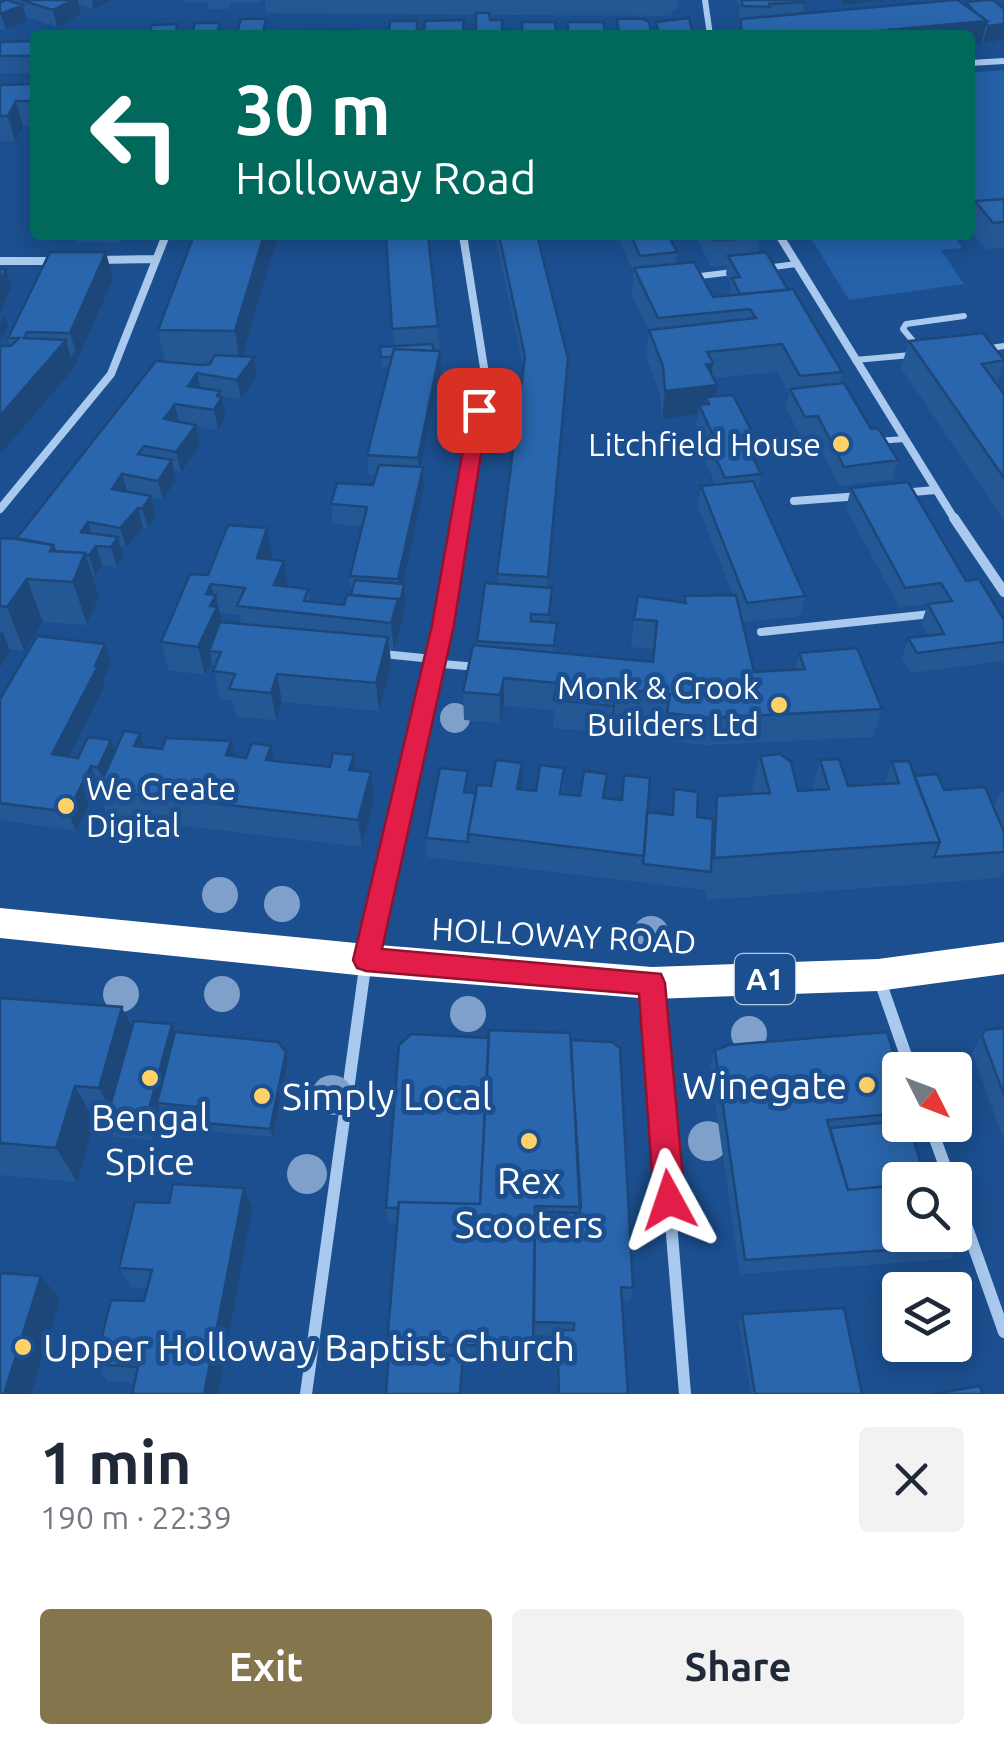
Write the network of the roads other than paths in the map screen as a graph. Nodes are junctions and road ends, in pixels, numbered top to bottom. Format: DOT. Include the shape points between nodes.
graph roads {
  1 [pos="705,0"];
  2 [pos="709,30"];
  3 [pos="1004,60"];
  4 [pos="975,63"];
  5 [pos="164,240"];
  6 [pos="464,240"];
  7 [pos="782,240"];
  8 [pos="78,260"];
  9 [pos="156,260"];
  10 [pos="58,261"];
  11 [pos="0,262"];
  12 [pos="796,264"];
  13 [pos="758,269"];
  14 [pos="739,271"];
  15 [pos="682,278"];
  16 [pos="964,316"];
  17 [pos="1004,346"];
  18 [pos="975,350"];
  19 [pos="855,360"];
  20 [pos="904,438"];
  21 [pos="862,442"];
  22 [pos="820,446"];
  23 [pos="776,450"];
  24 [pos="935,490"];
  25 [pos="882,494"];
  26 [pos="865,496"];
  27 [pos="794,501"];
  28 [pos="0,510"];
  29 [pos="1004,592"];
  30 [pos="940,614"];
  31 [pos="760,632"];
  32 [pos="378,653"];
  33 [pos="432,661"];
  34 [pos="487,668"];
  35 [pos="0,922"];
  36 [pos="1004,958"];
  37 [pos="366,960"];
  38 [pos="878,975"];
  39 [pos="652,983"];
  40 [pos="905,1052"];
  41 [pos="972,1242"];
  42 [pos="1004,1332"];
  43 [pos="306,1394"];
  44 [pos="685,1394"];
  1 -- 2 [label="street"];
  3 -- 4 [label="street"];
  5 -- 9 [label="street"];
  6 -- 33 [label="street" via="485,374"];
  7 -- 12 [label="street"];
  8 -- 9 [label="street"];
  9 -- 28 [label="street" via="111,374"];
  10 -- 11 [label="street"];
  12 -- 13 [label="lane"];
  12 -- 19 [label="street"];
  14 -- 15 [label="lane"];
  16 -- 19 [label="lane" via="906,324 902,329 924,354"];
  17 -- 18 [label="lane"];
  19 -- 20 [label="street"];
  20 -- 21 [label="lane"];
  20 -- 24 [label="street"];
  22 -- 23 [label="lane"];
  24 -- 25 [label="street"];
  24 -- 29 [label="street"];
  26 -- 27 [label="street"];
  30 -- 31 [label="lane"];
  32 -- 33 [label="lane"];
  33 -- 34 [label="lane"];
  33 -- 37 [label="street"];
  35 -- 37 [label="highway, HOLLOWAY ROAD / A1"];
  36 -- 38 [label="highway, HOLLOWAY ROAD / A1"];
  37 -- 39 [label="highway, HOLLOWAY ROAD / A1"];
  37 -- 43 [label="street"];
  38 -- 39 [label="highway, HOLLOWAY ROAD / A1"];
  38 -- 40 [label="street"];
  39 -- 44 [label="street"];
  41 -- 42 [label="street"];
}
